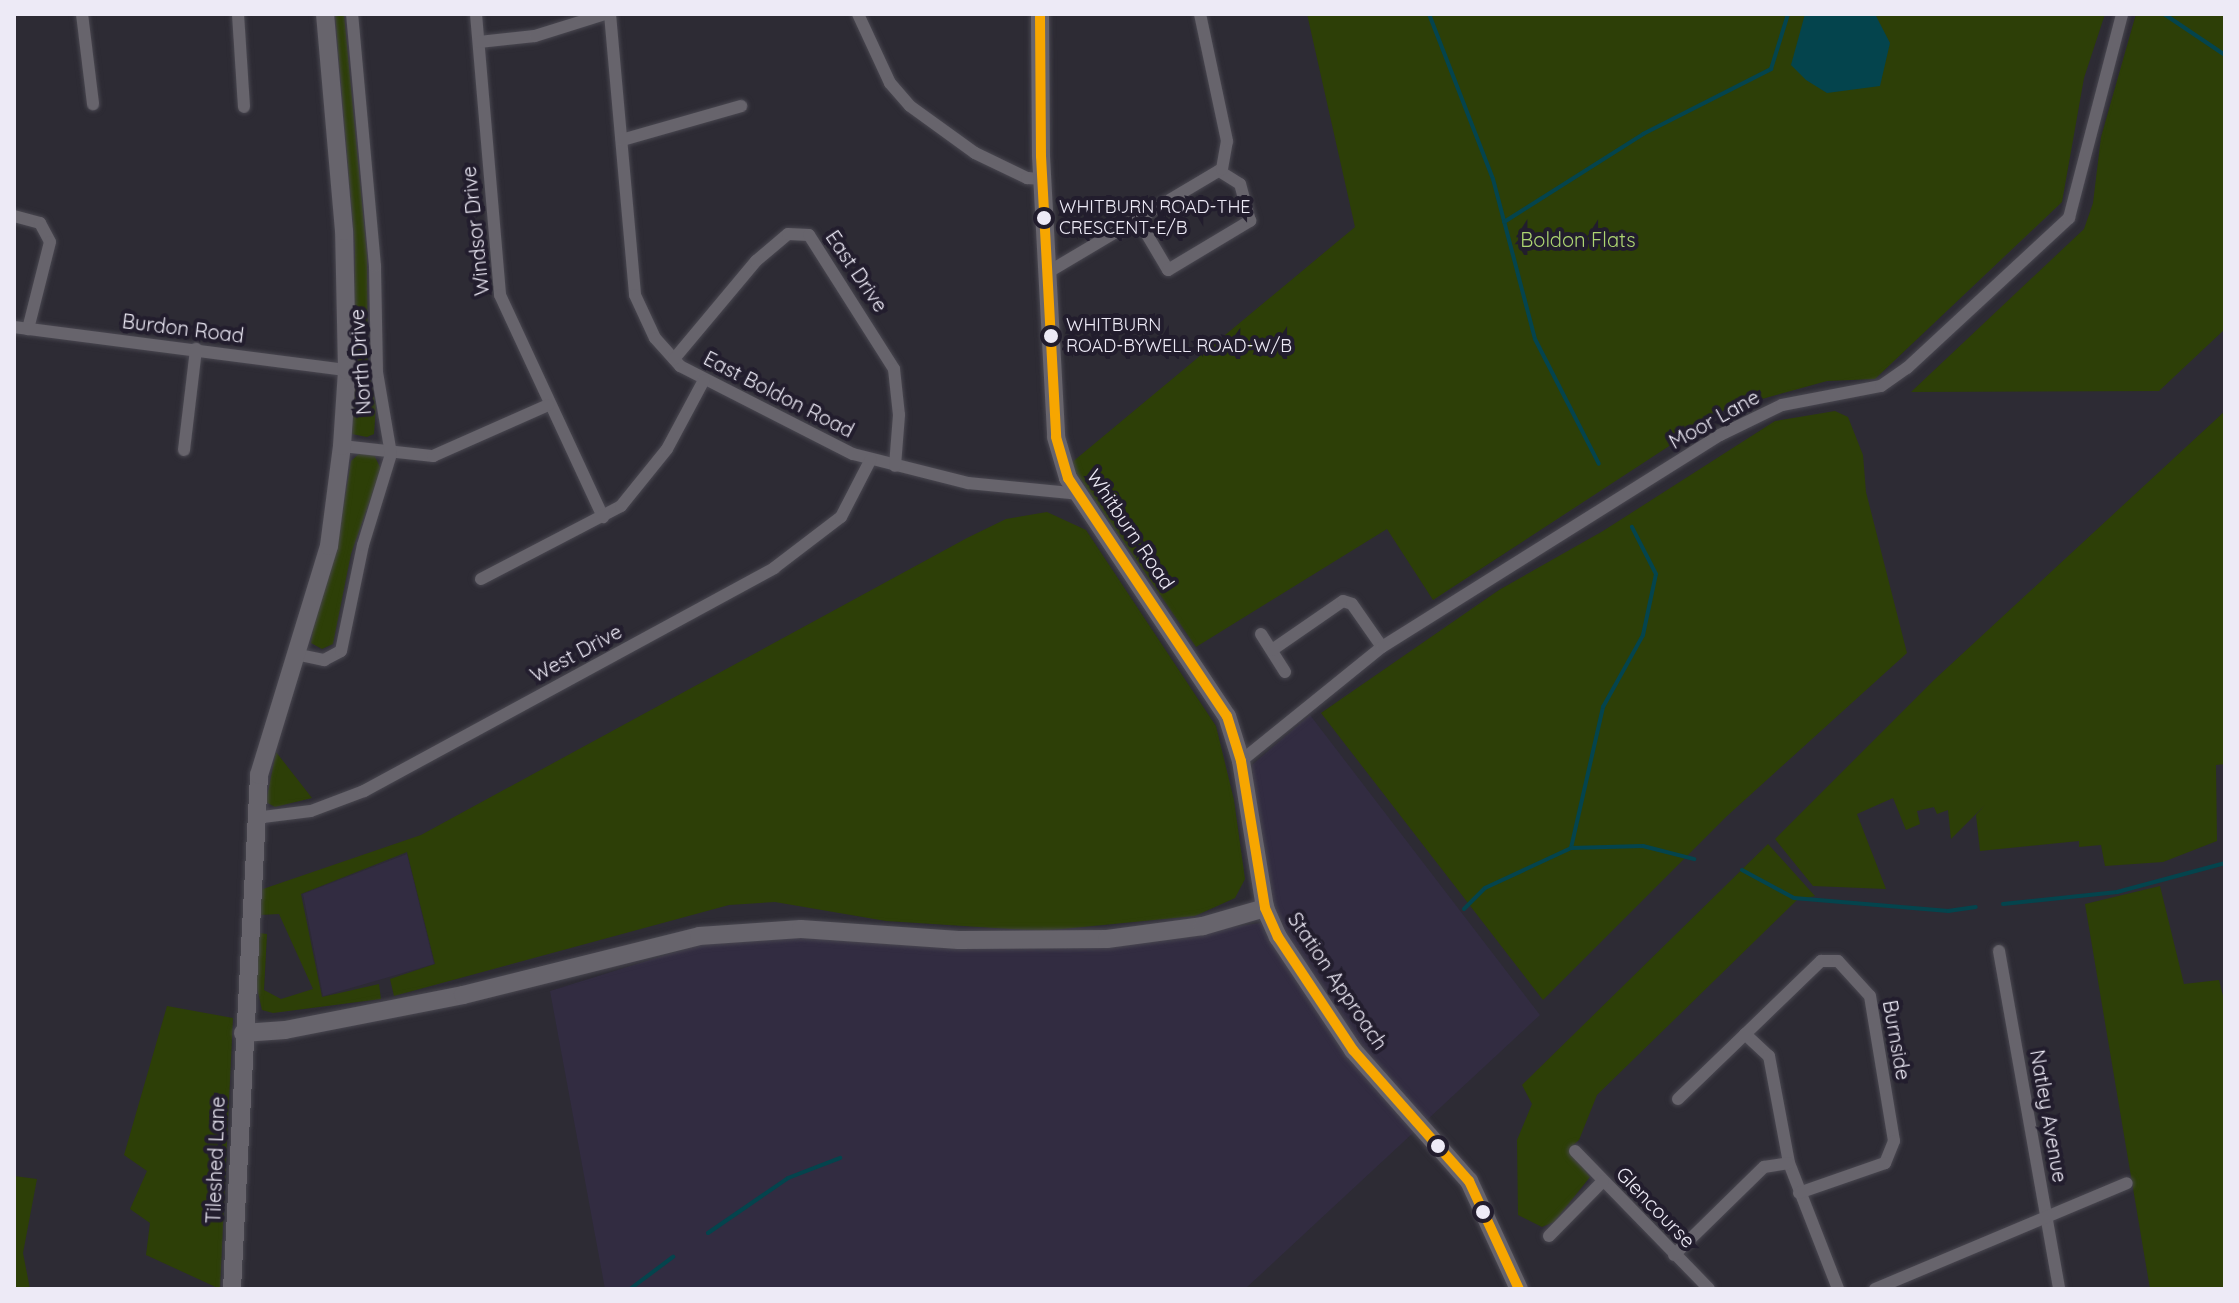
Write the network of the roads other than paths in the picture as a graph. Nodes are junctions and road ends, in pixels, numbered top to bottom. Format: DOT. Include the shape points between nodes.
graph roads {
  1 [pos="82,14"];
  2 [pos="238,14"];
  3 [pos="325,14"];
  4 [pos="352,14"];
  5 [pos="476,14"];
  6 [pos="608,14"];
  7 [pos="858,14"];
  8 [pos="1040,14"];
  9 [pos="1200,14"];
  10 [pos="2122,14"];
  11 [pos="479,42"];
  12 [pos="93,104"];
  13 [pos="741,106"];
  14 [pos="244,107"];
  15 [pos="622,140"];
  16 [pos="1219,171"];
  17 [pos="1043,179"];
  18 [pos="14,216"];
  19 [pos="1139,221"];
  20 [pos="1050,271"];
  21 [pos="14,327"];
  22 [pos="28,329"];
  23 [pos="196,349"];
  24 [pos="674,359"];
  25 [pos="347,370"];
  26 [pos="704,380"];
  27 [pos="548,405"];
  28 [pos="342,446"];
  29 [pos="184,450"];
  30 [pos="391,454"];
  31 [pos="871,459"];
  32 [pos="895,466"];
  33 [pos="1080,494"];
  34 [pos="603,517"];
  35 [pos="481,579"];
  36 [pos="1261,634"];
  37 [pos="1382,647"];
  38 [pos="1272,650"];
  39 [pos="295,654"];
  40 [pos="1285,672"];
  41 [pos="1241,761"];
  42 [pos="255,818"];
  43 [pos="1265,908"];
  44 [pos="1999,951"];
  45 [pos="243,1033"];
  46 [pos="1745,1034"];
  47 [pos="1678,1099"];
  48 [pos="1575,1151"];
  49 [pos="1789,1163"];
  50 [pos="1603,1181"];
  51 [pos="2127,1183"];
  52 [pos="1799,1193"];
  53 [pos="2047,1217"];
  54 [pos="1549,1236"];
  55 [pos="1674,1255"];
  56 [pos="1897,1285"];
  57 [pos="232,1289"];
  58 [pos="1519,1289"];
  59 [pos="1709,1289"];
  60 [pos="1838,1289"];
  61 [pos="1875,1289"];
  62 [pos="2059,1289"];
  1 -- 12 [label="street"];
  2 -- 14 [label="street"];
  3 -- 25 [label="street, Tileshed Lane" via="344,231"];
  4 -- 30 [label="street, North Drive" via="375,266 377,372"];
  5 -- 11 [label="street, Windsor Drive"];
  6 -- 11 [label="street" via="535,36"];
  6 -- 15 [label="street, East Boldon Road"];
  7 -- 17 [label="street" via="890,83 910,106 975,153 1027,178"];
  8 -- 17 [label="street, Whitburn Road"];
  9 -- 16 [label="street" via="1227,141"];
  10 -- 37 [label="street, Moor Lane" via="2069,218 1907,368 1881,386 1782,405 1747,419"];
  11 -- 27 [label="street, Windsor Drive" via="500,295"];
  13 -- 15 [label="street"];
  15 -- 24 [label="street, East Boldon Road" via="635,295 644,320"];
  16 -- 19 [label="street"];
  16 -- 19 [label="street" via="1240,184 1250,221 1168,270"];
  17 -- 20 [label="street, Whitburn Road"];
  18 -- 22 [label="street" via="40,223 50,242"];
  19 -- 20 [label="street"];
  20 -- 33 [label="street, Whitburn Road" via="1056,437 1068,478"];
  21 -- 22 [label="street, Burdon Road"];
  22 -- 23 [label="street, Burdon Road"];
  23 -- 25 [label="street, Burdon Road"];
  23 -- 29 [label="street"];
  24 -- 26 [label="street, East Boldon Road"];
  24 -- 32 [label="street, East Drive" via="756,261 788,234 809,235 894,369 899,415"];
  25 -- 28 [label="street, Tileshed Lane"];
  26 -- 31 [label="street, East Boldon Road" via="806,434"];
  26 -- 34 [label="street" via="646,478"];
  27 -- 30 [label="street" via="451,451 433,456"];
  27 -- 34 [label="street, Windsor Drive"];
  28 -- 30 [label="street"];
  28 -- 39 [label="street, Tileshed Lane" via="329,546"];
  30 -- 39 [label="street, North Drive" via="363,545 341,651 324,660"];
  31 -- 32 [label="street, East Boldon Road"];
  31 -- 42 [label="street, West Drive" via="841,517 774,568 364,791 311,811"];
  32 -- 33 [label="street, East Boldon Road" via="968,483"];
  33 -- 41 [label="street, Whitburn Road" via="1227,716"];
  34 -- 35 [label="street"];
  36 -- 38 [label="street"];
  37 -- 38 [label="street" via="1352,604 1343,601"];
  37 -- 41 [label="street, Moor Lane"];
  38 -- 40 [label="street"];
  39 -- 42 [label="street, Tileshed Lane" via="269,733"];
  41 -- 43 [label="street, Station Approach"];
  42 -- 45 [label="street, Tileshed Lane"];
  43 -- 45 [label="street" via="1203,926 1107,939 959,940 801,929 699,936 463,995 285,1030"];
  43 -- 58 [label="street, Station Approach" via="1278,937 1353,1050 1469,1181"];
  44 -- 53 [label="street, Natley Avenue"];
  45 -- 57 [label="street, Tileshed Lane"];
  46 -- 47 [label="street, Burnside"];
  46 -- 49 [label="street" via="1769,1056"];
  46 -- 52 [label="street, Burnside" via="1821,961 1838,961 1870,996 1894,1141 1885,1163"];
  48 -- 50 [label="street, Glencourse"];
  49 -- 52 [label="street"];
  49 -- 55 [label="street" via="1764,1167"];
  50 -- 54 [label="street"];
  50 -- 55 [label="street, Glencourse"];
  51 -- 53 [label="street"];
  52 -- 60 [label="street"];
  53 -- 56 [label="street"];
  53 -- 62 [label="street, Natley Avenue"];
  55 -- 59 [label="street, Glencourse"];
  56 -- 61 [label="street"];
}
